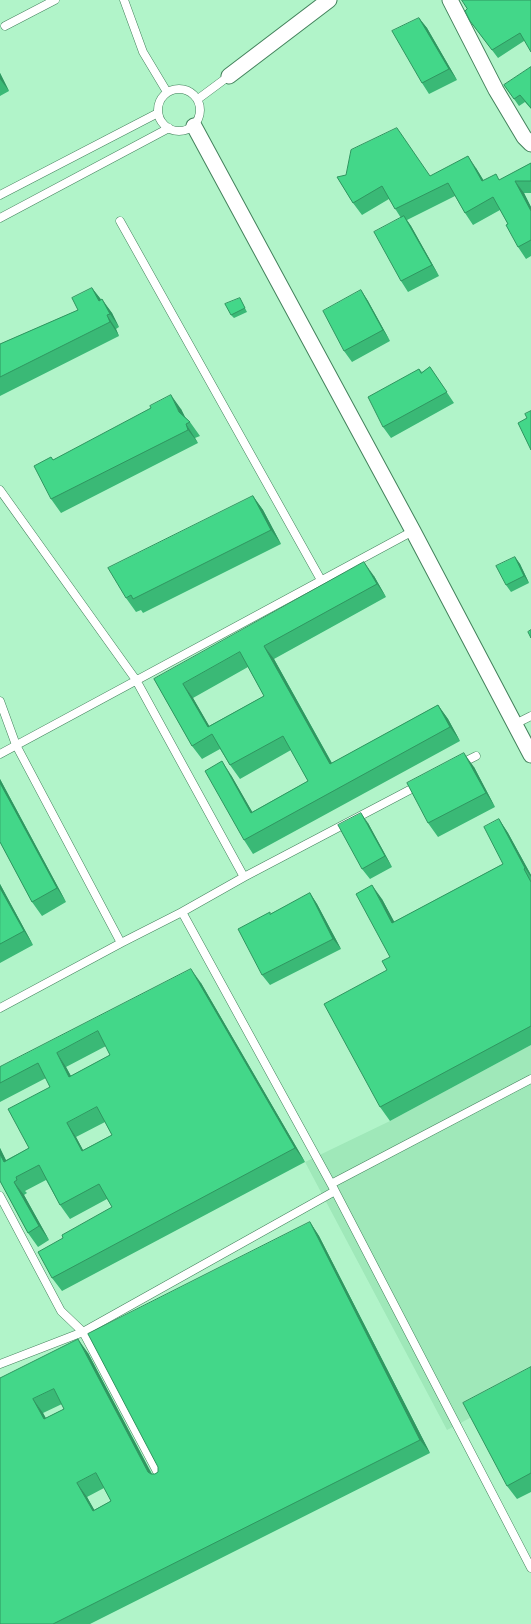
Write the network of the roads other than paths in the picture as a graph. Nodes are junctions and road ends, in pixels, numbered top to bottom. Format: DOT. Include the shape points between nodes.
graph roads {
  1 [pos="55,0"];
  2 [pos="124,0"];
  3 [pos="329,0"];
  4 [pos="450,0"];
  5 [pos="4,26"];
  6 [pos="229,76"];
  7 [pos="510,81"];
  8 [pos="496,90"];
  9 [pos="167,92"];
  10 [pos="198,99"];
  11 [pos="158,113"];
  12 [pos="194,126"];
  13 [pos="169,128"];
  14 [pos="531,144"];
  15 [pos="0,195"];
  16 [pos="0,218"];
  17 [pos="120,221"];
  18 [pos="0,490"];
  19 [pos="413,531"];
  20 [pos="321,580"];
  21 [pos="136,680"];
  22 [pos="0,701"];
  23 [pos="531,716"];
  24 [pos="515,724"];
  25 [pos="16,745"];
  26 [pos="0,754"];
  27 [pos="531,755"];
  28 [pos="476,756"];
  29 [pos="450,769"];
  30 [pos="424,782"];
  31 [pos="244,877"];
  32 [pos="182,912"];
  33 [pos="121,943"];
  34 [pos="0,1008"];
  35 [pos="531,1079"];
  36 [pos="331,1184"];
  37 [pos="335,1191"];
  38 [pos="0,1196"];
  39 [pos="83,1332"];
  40 [pos="0,1364"];
  41 [pos="163,1483"];
  42 [pos="531,1568"];
  1 -- 5 [label="lane"];
  2 -- 9 [label="lane" via="144,52"];
  3 -- 6 [label="street"];
  4 -- 8 [label="street"];
  6 -- 10 [label="lane"];
  7 -- 8 [label="street"];
  8 -- 14 [label="street" via="524,138"];
  9 -- 10 [label="lane" via="187,90"];
  9 -- 11 [label="lane" via="158,105"];
  10 -- 12 [label="lane" via="200,113"];
  11 -- 13 [label="lane"];
  11 -- 15 [label="lane"];
  12 -- 13 [label="lane" via="180,131"];
  12 -- 19 [label="street"];
  13 -- 16 [label="lane"];
  17 -- 20 [label="lane"];
  18 -- 21 [label="lane"];
  19 -- 20 [label="lane"];
  19 -- 24 [label="street"];
  20 -- 21 [label="lane"];
  21 -- 25 [label="lane"];
  21 -- 31 [label="lane"];
  22 -- 25 [label="lane"];
  23 -- 24 [label="lane"];
  24 -- 27 [label="street"];
  25 -- 26 [label="lane"];
  25 -- 33 [label="lane"];
  28 -- 29 [label="lane"];
  30 -- 31 [label="lane"];
  31 -- 32 [label="lane"];
  32 -- 33 [label="lane"];
  32 -- 36 [label="lane"];
  33 -- 34 [label="lane"];
  35 -- 36 [label="lane"];
  36 -- 37 [label="lane"];
  37 -- 39 [label="lane"];
  37 -- 42 [label="lane"];
  38 -- 39 [label="lane" via="61,1311"];
  39 -- 40 [label="lane"];
  39 -- 41 [label="lane"];
}
